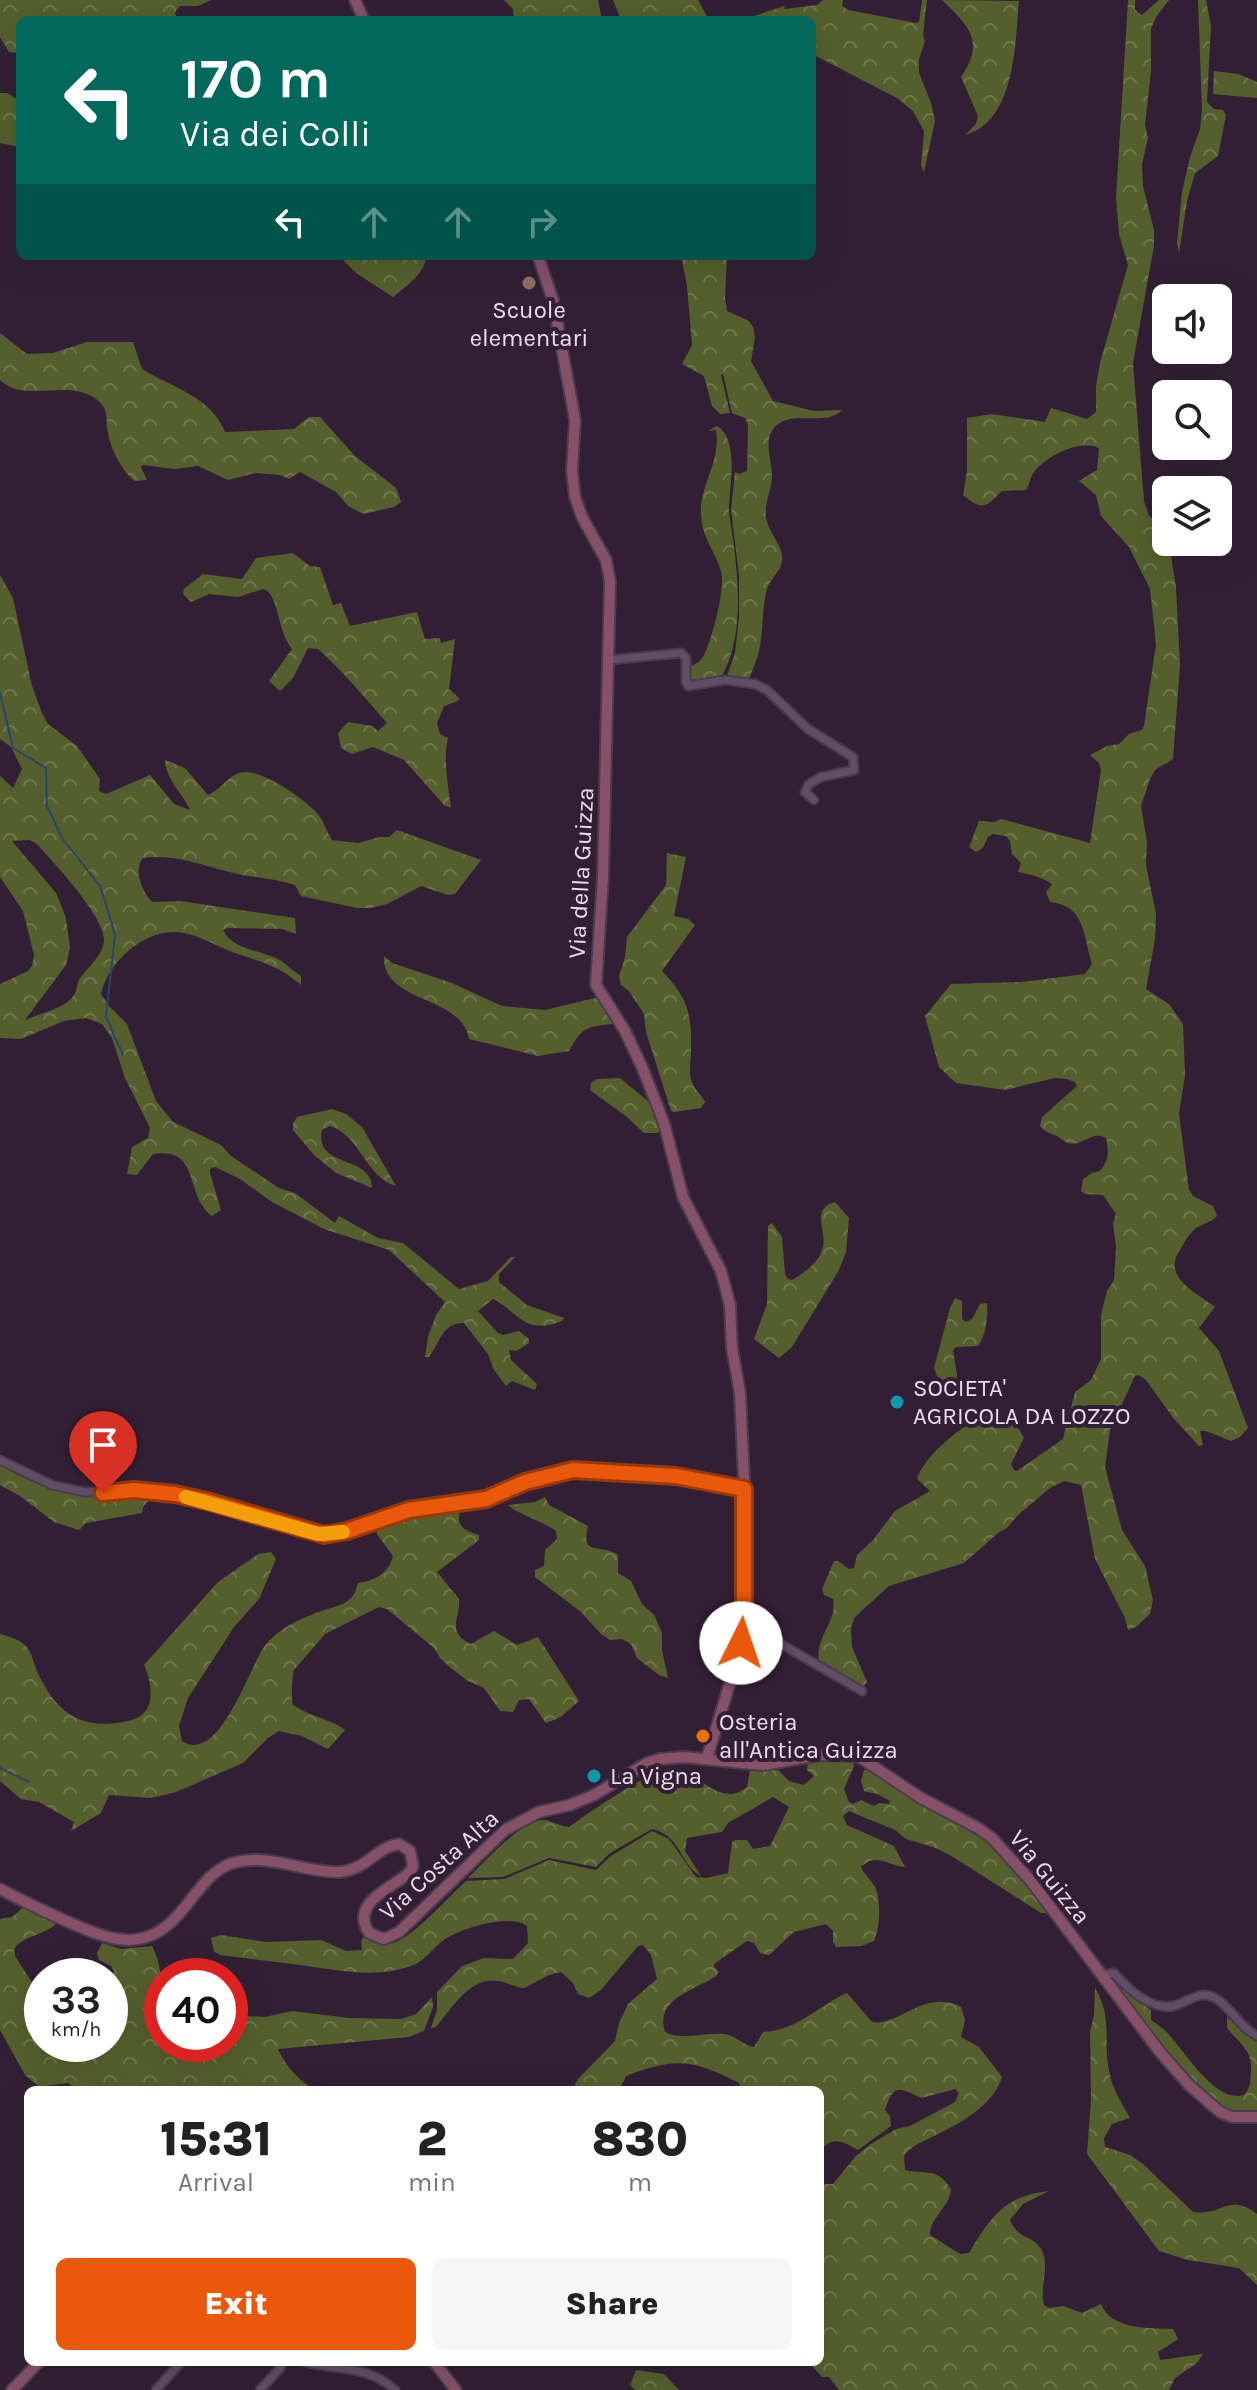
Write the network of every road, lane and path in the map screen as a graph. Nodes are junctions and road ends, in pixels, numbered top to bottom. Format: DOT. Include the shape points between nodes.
graph roads {
  1 [pos="539,260"];
  2 [pos="609,660"];
  3 [pos="814,800"];
  4 [pos="0,1460"];
  5 [pos="744,1489"];
  6 [pos="744,1612"];
  7 [pos="862,1691"];
  8 [pos="707,1758"];
  9 [pos="0,1889"];
  10 [pos="1100,1975"];
  11 [pos="1257,2036"];
  12 [pos="1257,2117"];
  13 [pos="35,2366"];
  14 [pos="177,2366"];
  15 [pos="332,2366"];
  16 [pos="437,2366"];
  17 [pos="281,2367"];
  18 [pos="12,2390"];
  19 [pos="156,2390"];
  20 [pos="260,2390"];
  21 [pos="395,2390"];
  22 [pos="456,2390"];
  1 -- 2 [label="main road, Via della Guizza" via="553,300 575,420 575,497 609,570"];
  2 -- 3 [label="street" via="681,653 688,686 725,680 767,690 808,729 853,757 854,770 809,784 805,792"];
  2 -- 5 [label="main road, Via della Guizza" via="596,985 642,1067 664,1123 683,1197 727,1291 740,1393"];
  4 -- 5 [label="street" via="52,1485 94,1493 175,1494 324,1535 409,1510 486,1499 533,1479 573,1470 676,1476"];
  5 -- 6 [label="main road, Via della Guizza"];
  6 -- 7 [label="street" via="781,1644"];
  6 -- 8 [label="main road, Via della Guizza" via="737,1660"];
  8 -- 9 [label="main road, Via Costa Alta" via="647,1763 582,1801 539,1812 505,1830 392,1937 369,1933 364,1919 370,1901 411,1871 410,1851 399,1844 344,1871 253,1861 228,1865 167,1926 131,1941 101,1936"];
  8 -- 10 [label="main road, Via Guizza" via="763,1765 820,1755 858,1756 992,1838"];
  10 -- 11 [label="street" via="1114,1973 1128,1989 1160,2005 1173,2006 1200,1995 1214,1997"];
  10 -- 12 [label="main road, Via Guizza" via="1160,2052 1211,2106 1232,2117"];
  13 -- 18 [label="main road"];
  14 -- 19 [label="street"];
  15 -- 21 [label="street" via="376,2375"];
  16 -- 22 [label="main road"];
  17 -- 20 [label="street"];
}
